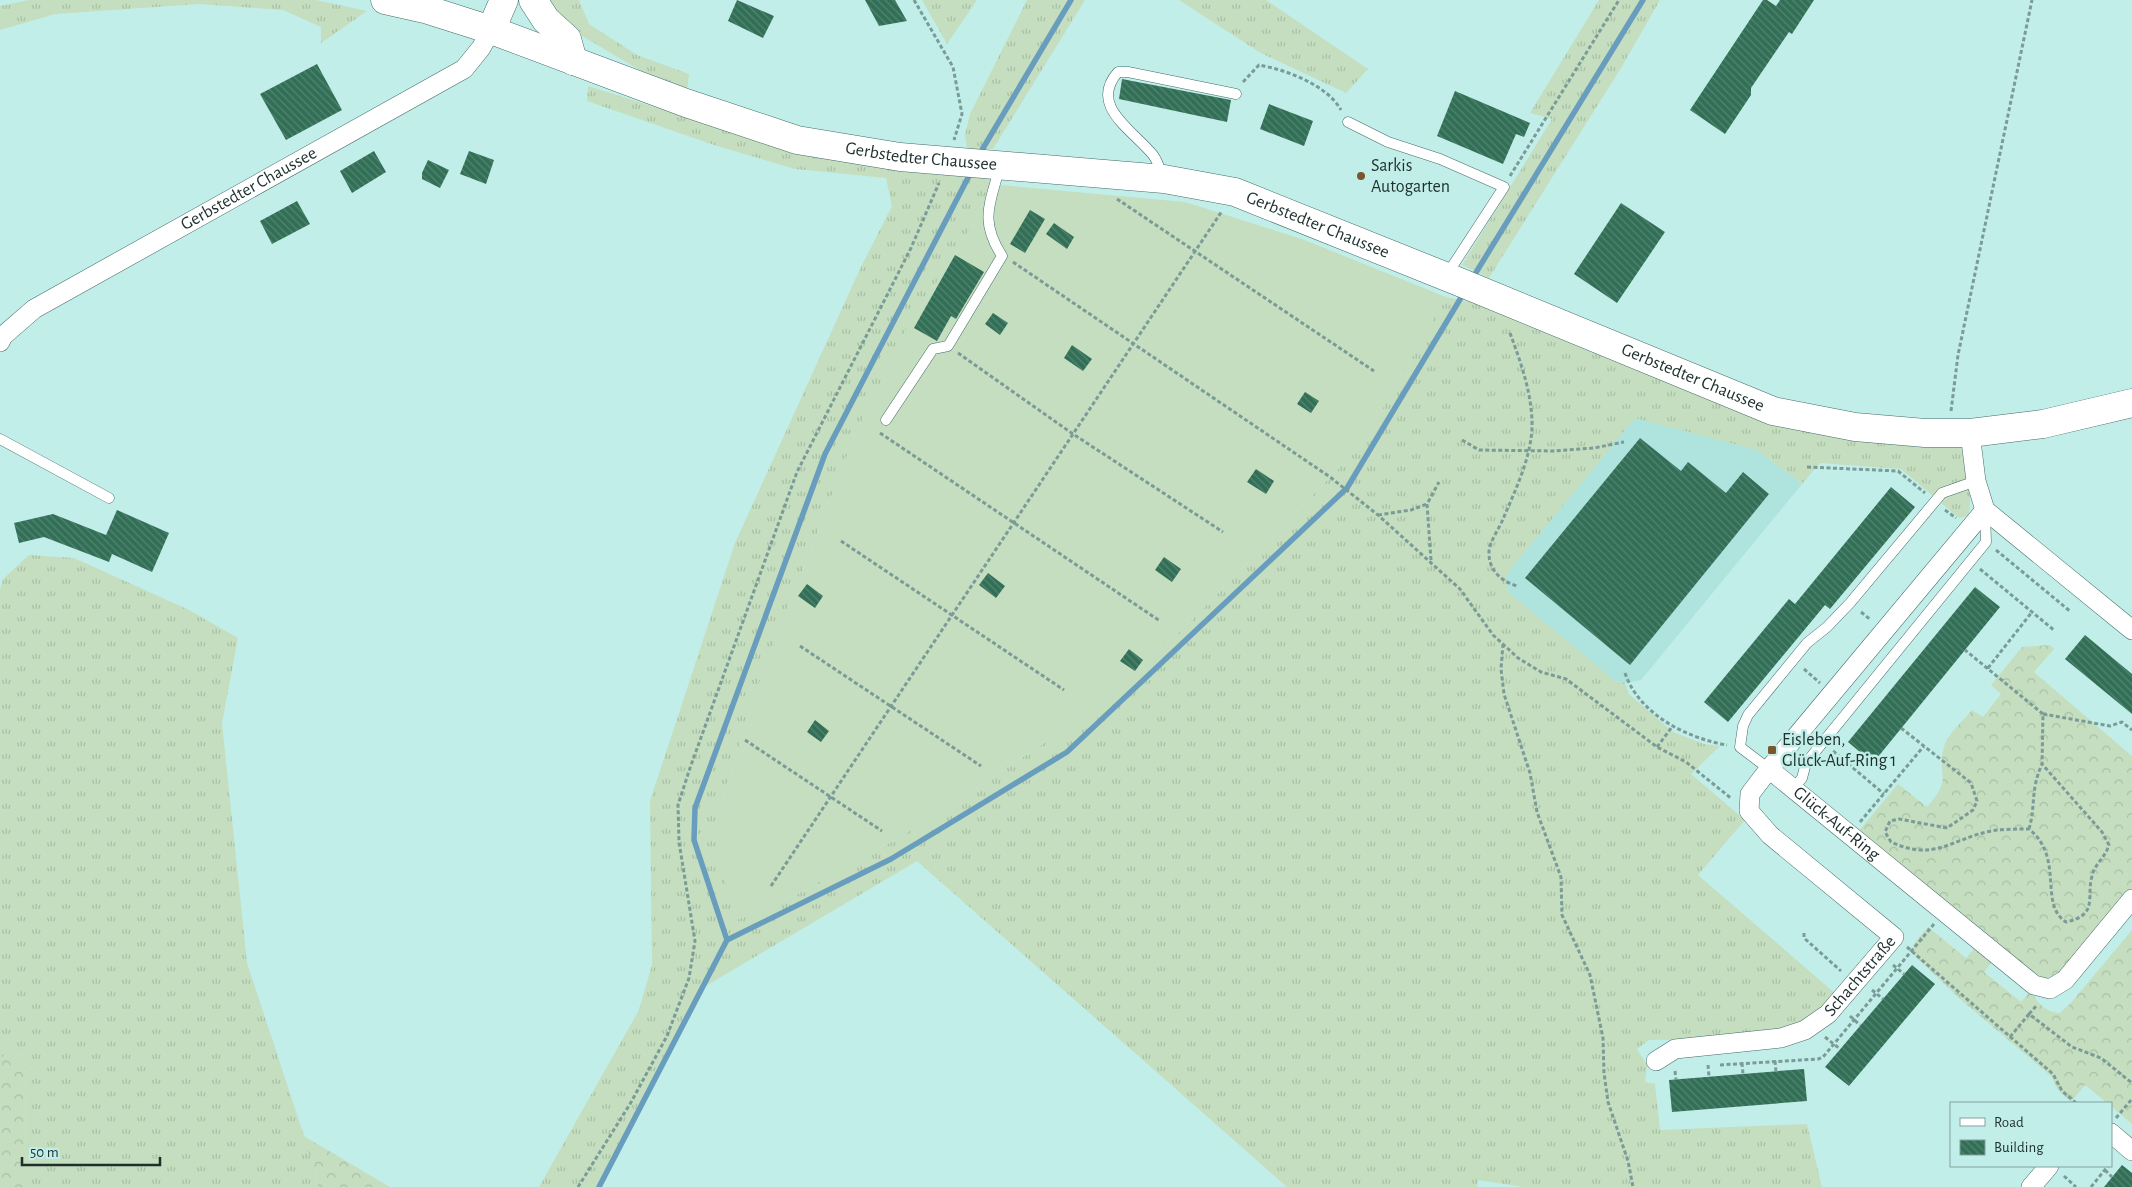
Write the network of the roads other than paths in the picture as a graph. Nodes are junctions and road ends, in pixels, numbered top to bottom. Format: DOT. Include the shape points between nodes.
graph roads {
  1 [pos="385,0"];
  2 [pos="504,0"];
  3 [pos="533,0"];
  4 [pos="491,30"];
  5 [pos="573,61"];
  6 [pos="1236,94"];
  7 [pos="1348,122"];
  8 [pos="974,163"];
  9 [pos="1164,179"];
  10 [pos="1461,282"];
  11 [pos="1,342"];
  12 [pos="2132,403"];
  13 [pos="886,420"];
  14 [pos="1959,433"];
  15 [pos="0,439"];
  16 [pos="1976,481"];
  17 [pos="109,498"];
  18 [pos="1985,510"];
  19 [pos="2132,630"];
  20 [pos="1769,769"];
  21 [pos="1793,789"];
  22 [pos="2132,899"];
  23 [pos="1656,1061"];
  24 [pos="2112,1135"];
  25 [pos="2132,1151"];
  26 [pos="2048,1167"];
  27 [pos="2031,1187"];
  1 -- 4 [label="main road, Gerbstedter Chaussee"];
  2 -- 4 [label="main road"];
  3 -- 5 [label="main road" via="546,20 567,40"];
  4 -- 5 [label="main road, Gerbstedter Chaussee"];
  4 -- 11 [label="street, Gerbstedter Chaussee" via="464,69 34,309"];
  5 -- 8 [label="main road, Gerbstedter Chaussee" via="797,140 867,153"];
  6 -- 9 [label="lane" via="1118,72 1109,83 1107,103 1121,123 1154,156"];
  7 -- 10 [label="lane" via="1388,142 1440,159 1504,187"];
  8 -- 9 [label="main road, Gerbstedter Chaussee"];
  8 -- 13 [label="lane" via="992,239 1002,256 948,346 933,349"];
  9 -- 10 [label="main road, Gerbstedter Chaussee" via="1235,192"];
  10 -- 14 [label="main road, Gerbstedter Chaussee" via="1773,411 1855,428"];
  12 -- 14 [label="main road, Gerbstedter Chaussee" via="2043,424"];
  14 -- 16 [label="street"];
  15 -- 17 [label="lane"];
  16 -- 18 [label="street"];
  16 -- 20 [label="lane" via="1950,488 1934,501 1850,603 1807,642 1748,715 1740,747"];
  18 -- 19 [label="street"];
  18 -- 20 [label="street"];
  18 -- 21 [label="lane" via="1986,542 1806,763 1802,778"];
  20 -- 21 [label="street, Glück-Auf-Ring"];
  20 -- 23 [label="street, Schachtstraße" via="1750,794 1749,811 1770,835 1894,937 1828,1014 1805,1030 1782,1038 1675,1049"];
  21 -- 22 [label="street, Glück-Auf-Ring" via="2034,985 2050,989 2065,980"];
  24 -- 25 [label="street"];
  26 -- 27 [label="street"];
}
